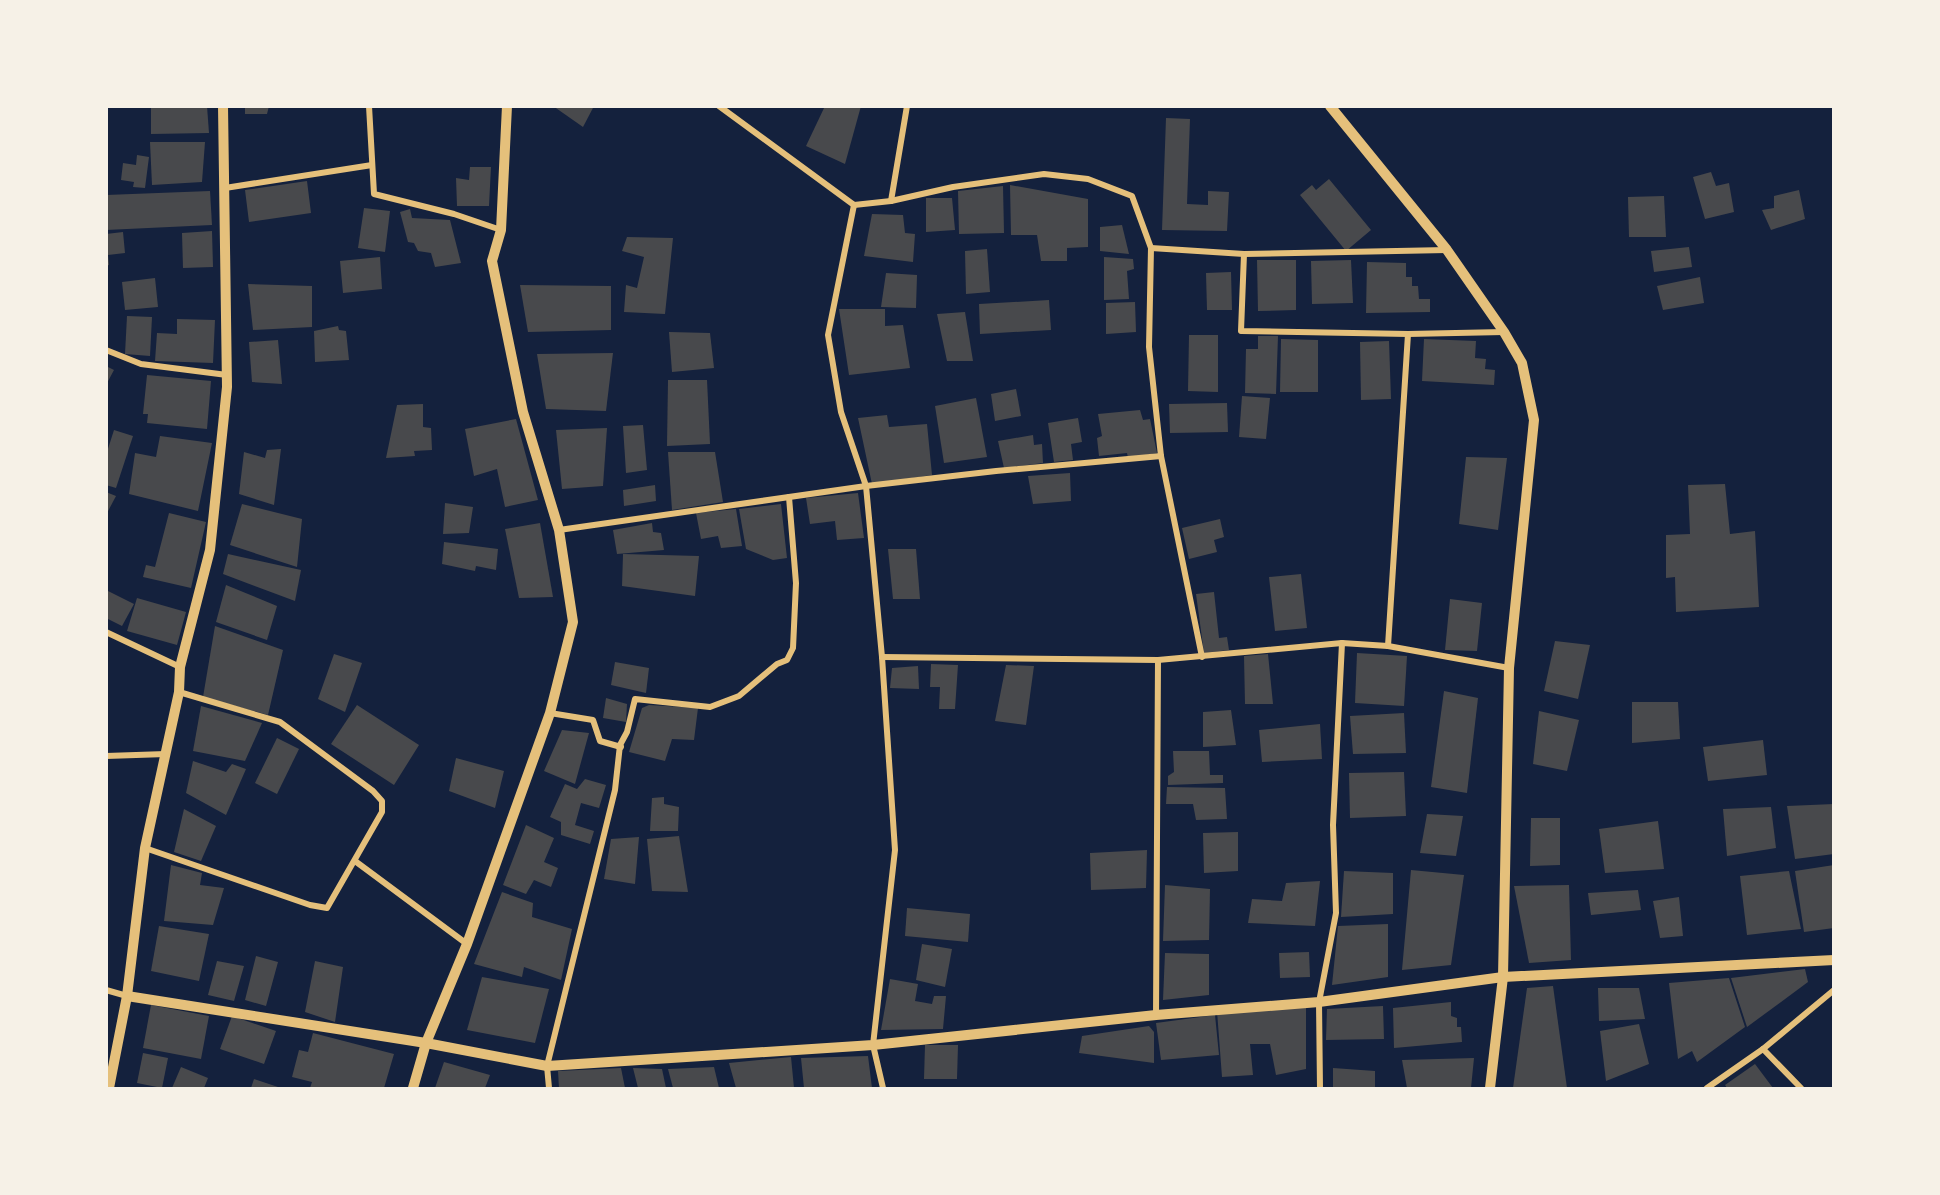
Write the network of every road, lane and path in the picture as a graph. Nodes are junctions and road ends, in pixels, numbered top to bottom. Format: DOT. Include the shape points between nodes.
graph roads {
  1 [pos="223,106"];
  2 [pos="369,106"];
  3 [pos="507,106"];
  4 [pos="719,106"];
  5 [pos="907,106"];
  6 [pos="1330,106"];
  7 [pos="372,165"];
  8 [pos="225,188"];
  9 [pos="891,201"];
  10 [pos="854,205"];
  11 [pos="501,230"];
  12 [pos="1151,248"];
  13 [pos="1447,250"];
  14 [pos="1244,255"];
  15 [pos="1504,332"];
  16 [pos="1408,334"];
  17 [pos="106,350"];
  18 [pos="227,375"];
  19 [pos="1161,456"];
  20 [pos="866,486"];
  21 [pos="789,496"];
  22 [pos="559,530"];
  23 [pos="106,632"];
  24 [pos="1342,643"];
  25 [pos="1388,646"];
  26 [pos="882,657"];
  27 [pos="1202,657"];
  28 [pos="1158,660"];
  29 [pos="180,667"];
  30 [pos="1509,668"];
  31 [pos="179,692"];
  32 [pos="550,713"];
  33 [pos="621,747"];
  34 [pos="166,754"];
  35 [pos="106,756"];
  36 [pos="145,848"];
  37 [pos="355,861"];
  38 [pos="467,944"];
  39 [pos="1833,960"];
  40 [pos="1503,977"];
  41 [pos="106,990"];
  42 [pos="1833,990"];
  43 [pos="127,996"];
  44 [pos="1319,1002"];
  45 [pos="1155,1015"];
  46 [pos="426,1043"];
  47 [pos="873,1045"];
  48 [pos="1763,1049"];
  49 [pos="548,1066"];
  50 [pos="109,1089"];
  51 [pos="413,1089"];
  52 [pos="549,1089"];
  53 [pos="883,1089"];
  54 [pos="1320,1089"];
  55 [pos="1490,1089"];
  56 [pos="1707,1089"];
  57 [pos="1801,1089"];
  1 -- 8 [label="street"];
  2 -- 7 [label="street"];
  3 -- 11 [label="street"];
  4 -- 10 [label="street"];
  5 -- 9 [label="street"];
  6 -- 13 [label="street"];
  7 -- 8 [label="street"];
  7 -- 11 [label="street" via="374,194"];
  8 -- 18 [label="street"];
  9 -- 10 [label="street"];
  9 -- 12 [label="street" via="953,186 1044,174 1088,179 1132,196"];
  10 -- 20 [label="street" via="828,335 841,412"];
  11 -- 22 [label="street" via="492,261 523,412"];
  12 -- 14 [label="street"];
  12 -- 19 [label="street" via="1149,346"];
  13 -- 14 [label="street"];
  13 -- 15 [label="street"];
  14 -- 16 [label="street" via="1241,331"];
  15 -- 16 [label="street"];
  15 -- 30 [label="street" via="1522,363 1534,420"];
  16 -- 25 [label="street"];
  17 -- 18 [label="street" via="141,364"];
  18 -- 29 [label="street" via="210,550"];
  19 -- 20 [label="street"];
  19 -- 27 [label="street"];
  20 -- 21 [label="street"];
  20 -- 26 [label="street"];
  21 -- 22 [label="street"];
  21 -- 33 [label="street" via="795,582 793,648 787,660 740,696 710,707 635,699"];
  22 -- 32 [label="street" via="573,622"];
  23 -- 29 [label="street"];
  24 -- 25 [label="street"];
  24 -- 27 [label="street"];
  24 -- 44 [label="street" via="1333,825 1336,913"];
  25 -- 30 [label="street"];
  26 -- 28 [label="street"];
  26 -- 47 [label="street" via="895,850"];
  27 -- 28 [label="street"];
  28 -- 45 [label="street"];
  29 -- 31 [label="street"];
  30 -- 40 [label="street"];
  31 -- 34 [label="street"];
  31 -- 37 [label="street" via="280,722 373,791 382,801 382,812"];
  32 -- 33 [label="street" via="593,720 600,741"];
  32 -- 38 [label="street"];
  33 -- 49 [label="street" via="615,790"];
  34 -- 35 [label="street"];
  34 -- 36 [label="street"];
  36 -- 37 [label="street" via="327,908"];
  36 -- 43 [label="street"];
  37 -- 38 [label="street"];
  38 -- 46 [label="street"];
  39 -- 40 [label="street"];
  40 -- 44 [label="street"];
  40 -- 55 [label="street"];
  41 -- 43 [label="street"];
  42 -- 48 [label="street"];
  43 -- 46 [label="street"];
  43 -- 50 [label="street"];
  44 -- 45 [label="street"];
  44 -- 54 [label="street"];
  45 -- 47 [label="street"];
  46 -- 49 [label="street"];
  46 -- 51 [label="street"];
  47 -- 49 [label="street"];
  47 -- 53 [label="street"];
  48 -- 56 [label="street"];
  48 -- 57 [label="street"];
  49 -- 52 [label="street"];
}
